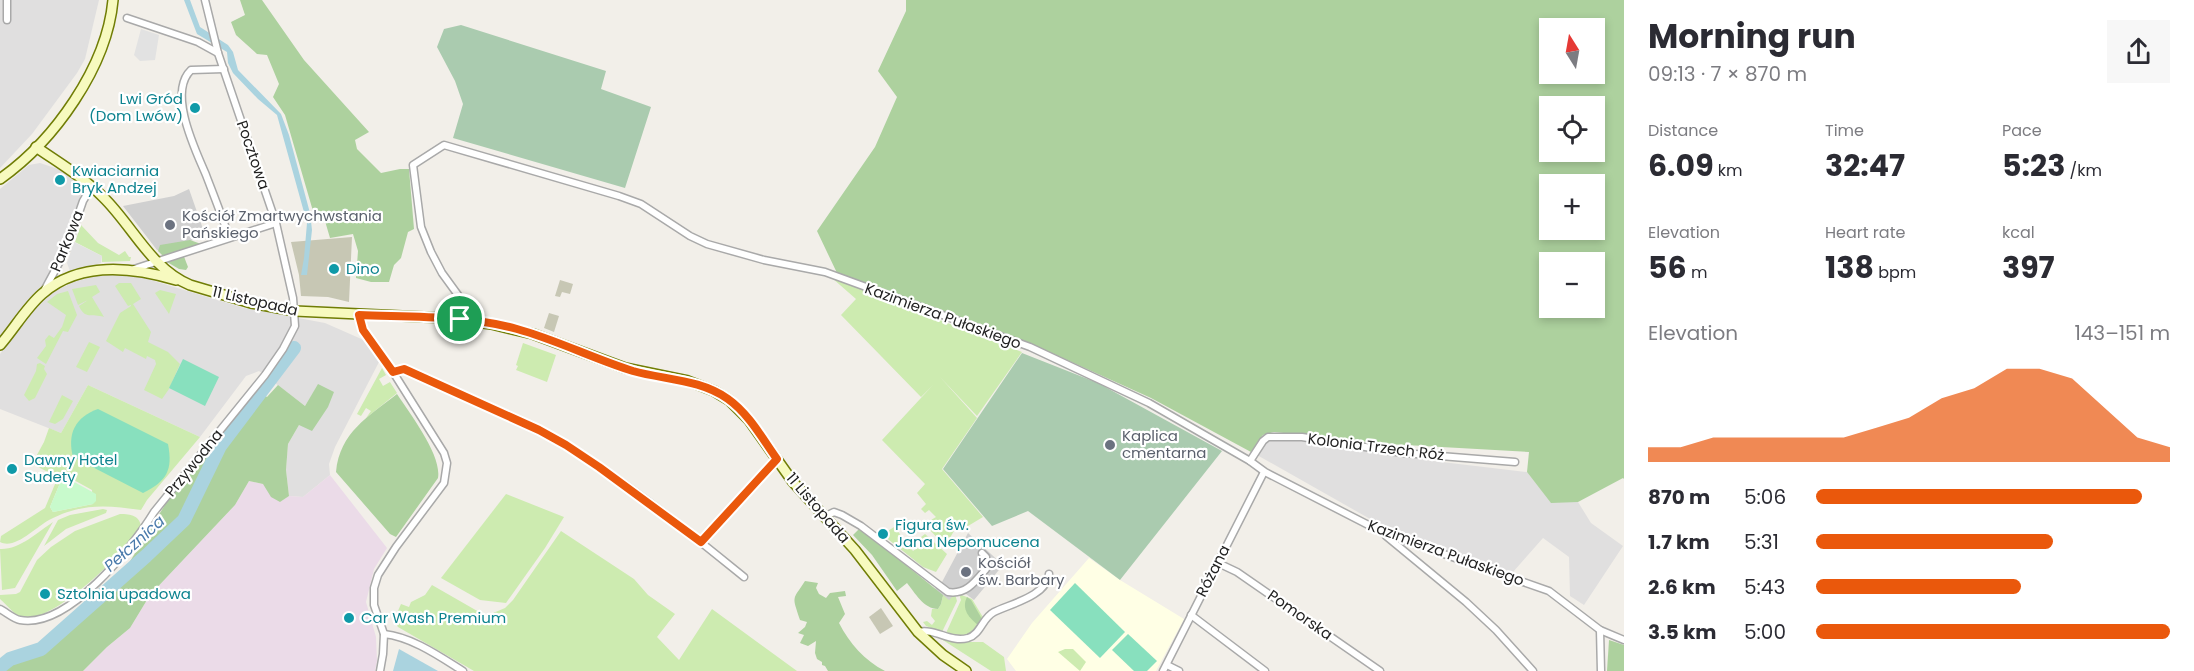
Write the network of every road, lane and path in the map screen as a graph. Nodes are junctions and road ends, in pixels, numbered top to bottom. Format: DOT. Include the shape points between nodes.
graph roads {
  1 [pos="7,0"];
  2 [pos="113,0"];
  3 [pos="205,0"];
  4 [pos="127,18"];
  5 [pos="7,20"];
  6 [pos="218,51"];
  7 [pos="224,69"];
  8 [pos="36,147"];
  9 [pos="0,179"];
  10 [pos="92,186"];
  11 [pos="276,223"];
  12 [pos="229,237"];
  13 [pos="157,262"];
  14 [pos="133,269"];
  15 [pos="181,281"];
  16 [pos="41,295"];
  17 [pos="295,311"];
  18 [pos="359,315"];
  19 [pos="460,319"];
  20 [pos="0,345"];
  21 [pos="393,372"];
  22 [pos="777,459"];
  23 [pos="1250,461"];
  24 [pos="1515,462"];
  25 [pos="1264,472"];
  26 [pos="824,517"];
  27 [pos="1384,533"];
  28 [pos="701,542"];
  29 [pos="982,553"];
  30 [pos="1218,563"];
  31 [pos="1049,574"];
  32 [pos="744,577"];
  33 [pos="0,609"];
  34 [pos="1191,615"];
  35 [pos="1600,630"];
  36 [pos="918,632"];
  37 [pos="384,634"];
  38 [pos="1624,640"];
  39 [pos="1165,668"];
  40 [pos="380,671"];
  41 [pos="463,671"];
  42 [pos="966,671"];
  43 [pos="1179,671"];
  44 [pos="1265,671"];
  45 [pos="1380,671"];
  46 [pos="1533,671"];
  47 [pos="1601,671"];
  1 -- 5 [label="street"];
  2 -- 8 [label="main road" via="104,43 87,78 65,113"];
  3 -- 6 [label="street, Pocztowa"];
  4 -- 6 [label="street"];
  6 -- 7 [label="street, Pocztowa"];
  7 -- 11 [label="street, Pocztowa"];
  7 -- 12 [label="street" via="191,70 182,86 191,144"];
  8 -- 9 [label="main road"];
  8 -- 10 [label="main road, 11 Listopada"];
  10 -- 13 [label="main road, 11 Listopada"];
  10 -- 16 [label="street, Parkowa" via="66,250"];
  11 -- 12 [label="street"];
  11 -- 17 [label="street, Pocztowa"];
  12 -- 13 [label="street"];
  13 -- 14 [label="street"];
  13 -- 15 [label="main road, 11 Listopada"];
  14 -- 15 [label="main road, Parkowa"];
  14 -- 16 [label="main road, Parkowa" via="93,272 60,282"];
  15 -- 17 [label="main road, 11 Listopada" via="251,303"];
  16 -- 20 [label="main road, Parkowa"];
  17 -- 18 [label="main road, 11 Listopada"];
  17 -- 33 [label="street, Przywodna" via="295,326 265,375 139,536 92,589 46,618 19,620"];
  18 -- 19 [label="main road, 11 Listopada"];
  18 -- 21 [label="street" via="363,330"];
  19 -- 22 [label="main road, 11 Listopada" via="516,329 636,371 706,387 742,411"];
  19 -- 23 [label="street, Kazimierza Pułaskiego" via="458,295 438,266 421,227 413,164 444,145 619,196 641,204 707,244 825,272 1030,347 1149,403"];
  21 -- 28 [label="street" via="404,369 539,430 599,467"];
  21 -- 37 [label="street" via="447,463 444,483 378,575 374,605"];
  22 -- 26 [label="main road, 11 Listopada"];
  22 -- 28 [label="street"];
  23 -- 24 [label="street, Kolonia Trzech Róż" via="1268,437 1302,437 1403,453"];
  23 -- 25 [label="street, Kazimierza Pułaskiego"];
  25 -- 27 [label="street, Kazimierza Pułaskiego"];
  25 -- 30 [label="street, Różana"];
  26 -- 29 [label="street" via="834,512 852,520 948,592 965,590 986,569"];
  26 -- 36 [label="main road, 11 Listopada" via="864,561"];
  27 -- 35 [label="street, Kazimierza Pułaskiego" via="1549,591"];
  27 -- 46 [label="street" via="1466,602"];
  28 -- 32 [label="street"];
  30 -- 34 [label="street, Różana"];
  30 -- 45 [label="street, Pomorska" via="1247,578"];
  31 -- 36 [label="street" via="1049,579 1028,599 990,614 970,637 958,639 929,630"];
  34 -- 39 [label="street, Różana"];
  34 -- 44 [label="street"];
  35 -- 38 [label="street, Kazimierza Pułaskiego"];
  35 -- 47 [label="street"];
  36 -- 42 [label="main road, 11 Listopada"];
  37 -- 40 [label="street"];
  37 -- 41 [label="street" via="399,636"];
  39 -- 43 [label="street"];
}
